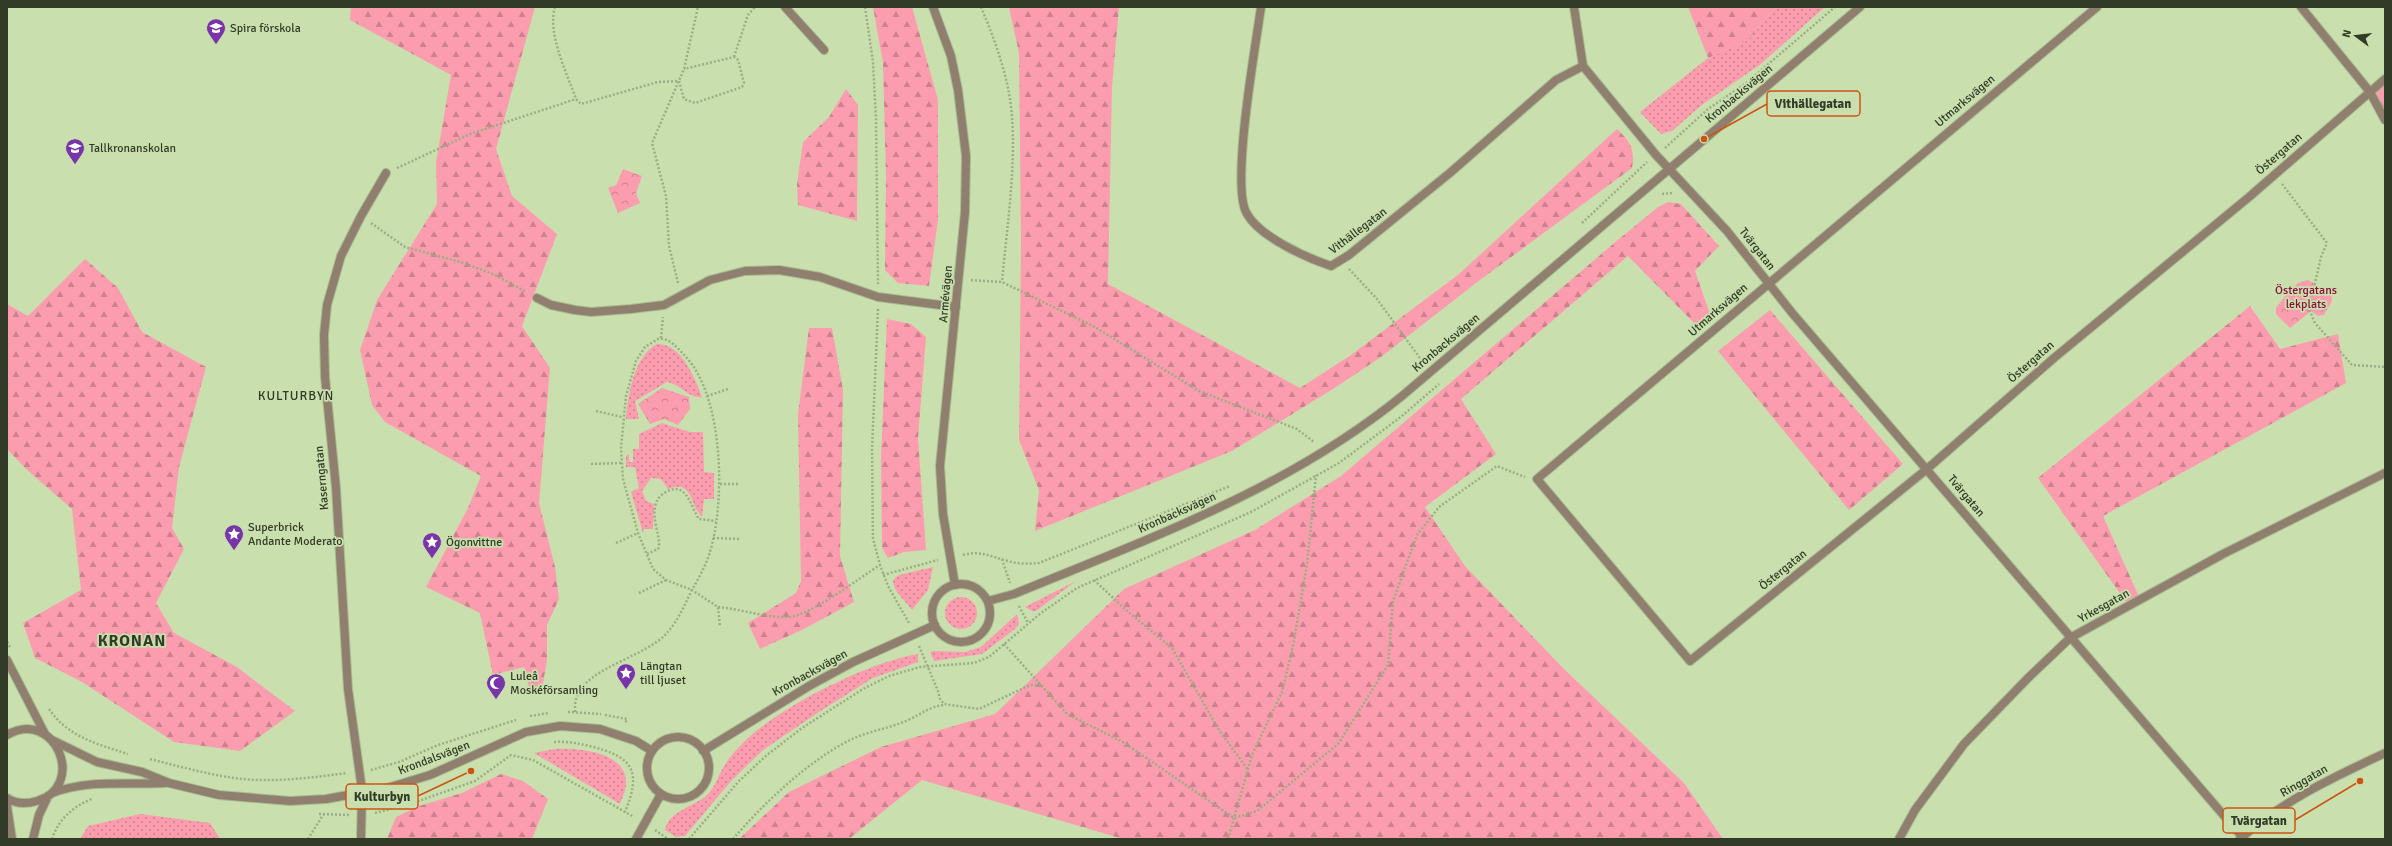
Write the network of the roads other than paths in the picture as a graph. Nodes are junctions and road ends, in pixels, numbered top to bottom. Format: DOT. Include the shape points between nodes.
graph roads {
  1 [pos="785,7"];
  2 [pos="933,7"];
  3 [pos="1261,7"];
  4 [pos="1574,7"];
  5 [pos="1860,7"];
  6 [pos="2097,7"];
  7 [pos="2301,7"];
  8 [pos="824,50"];
  9 [pos="1583,66"];
  10 [pos="2385,79"];
  11 [pos="2370,92"];
  12 [pos="2385,120"];
  13 [pos="1669,169"];
  14 [pos="386,173"];
  15 [pos="1768,282"];
  16 [pos="537,298"];
  17 [pos="956,307"];
  18 [pos="1927,469"];
  19 [pos="2385,474"];
  20 [pos="955,585"];
  21 [pos="988,601"];
  22 [pos="935,625"];
  23 [pos="2070,638"];
  24 [pos="7,660"];
  25 [pos="1690,661"];
  26 [pos="7,735"];
  27 [pos="47,737"];
  28 [pos="652,751"];
  29 [pos="703,751"];
  30 [pos="2385,753"];
  31 [pos="169,783"];
  32 [pos="50,794"];
  33 [pos="362,794"];
  34 [pos="661,794"];
  35 [pos="7,798"];
  36 [pos="7,806"];
  37 [pos="2242,838"];
  38 [pos="12,839"];
  39 [pos="33,839"];
  40 [pos="361,839"];
  41 [pos="636,839"];
  42 [pos="1899,839"];
  1 -- 8 [label="street"];
  2 -- 17 [label="street, Armévägen" via="951,56 966,156 965,212"];
  3 -- 9 [label="street, Vithällegatan" via="1242,148 1242,190 1246,214 1264,233 1331,266 1451,172 1556,80"];
  4 -- 9 [label="street"];
  5 -- 13 [label="street, Kronbacksvägen"];
  6 -- 15 [label="street, Utmarksvägen"];
  7 -- 11 [label="street"];
  9 -- 13 [label="street"];
  10 -- 11 [label="street, Östergatan"];
  11 -- 12 [label="street"];
  11 -- 18 [label="street, Östergatan" via="2054,358"];
  13 -- 15 [label="street, Tvärgatan" via="1728,231"];
  13 -- 21 [label="street, Kronbacksvägen" via="1408,391 1347,438 1308,462 1206,513 1014,594"];
  14 -- 33 [label="street, Kaserngatan" via="361,216 333,277 326,305 324,335 348,689"];
  15 -- 18 [label="street, Tvärgatan"];
  15 -- 25 [label="street, Utmarksvägen" via="1537,479"];
  16 -- 17 [label="street" via="552,305 591,312 664,305 681,293 710,280 745,271 779,270 820,277 878,297"];
  17 -- 20 [label="street, Armévägen" via="940,466 943,514"];
  18 -- 23 [label="street, Tvärgatan"];
  18 -- 25 [label="street, Östergatan"];
  19 -- 23 [label="street, Yrkesgatan" via="2223,554"];
  20 -- 21 [label="street" via="963,584 978,589"];
  20 -- 22 [label="street" via="940,593 935,600"];
  21 -- 22 [label="street" via="990,610 986,628 973,640 955,642 940,633"];
  22 -- 29 [label="street, Kronbacksvägen" via="853,662"];
  23 -- 37 [label="street, Tvärgatan"];
  23 -- 42 [label="street, Yrkesgatan" via="1964,744 1915,810"];
  24 -- 27 [label="street"];
  26 -- 27 [label="street, Krondalsvägen" via="27,729"];
  27 -- 31 [label="street, Krondalsvägen" via="97,762 142,772"];
  27 -- 32 [label="street" via="60,752 63,768 59,782"];
  28 -- 29 [label="street" via="658,744 676,738 692,741"];
  28 -- 33 [label="street, Krondalsvägen" via="622,735 581,726 538,730 509,739 430,775"];
  28 -- 34 [label="street" via="647,766 648,775"];
  29 -- 34 [label="street" via="709,772 701,788 682,799"];
  30 -- 37 [label="street, Ringgatan" via="2303,794 2262,821"];
  31 -- 32 [label="street, Krondalsvägen" via="94,783 72,786"];
  31 -- 33 [label="street, Krondalsvägen" via="219,795 254,799 326,799"];
  32 -- 35 [label="street, Krondalsvägen" via="29,803"];
  32 -- 39 [label="street" via="39,815"];
  33 -- 40 [label="street, Kaserngatan"];
  34 -- 41 [label="street"];
  36 -- 38 [label="street"];
}
